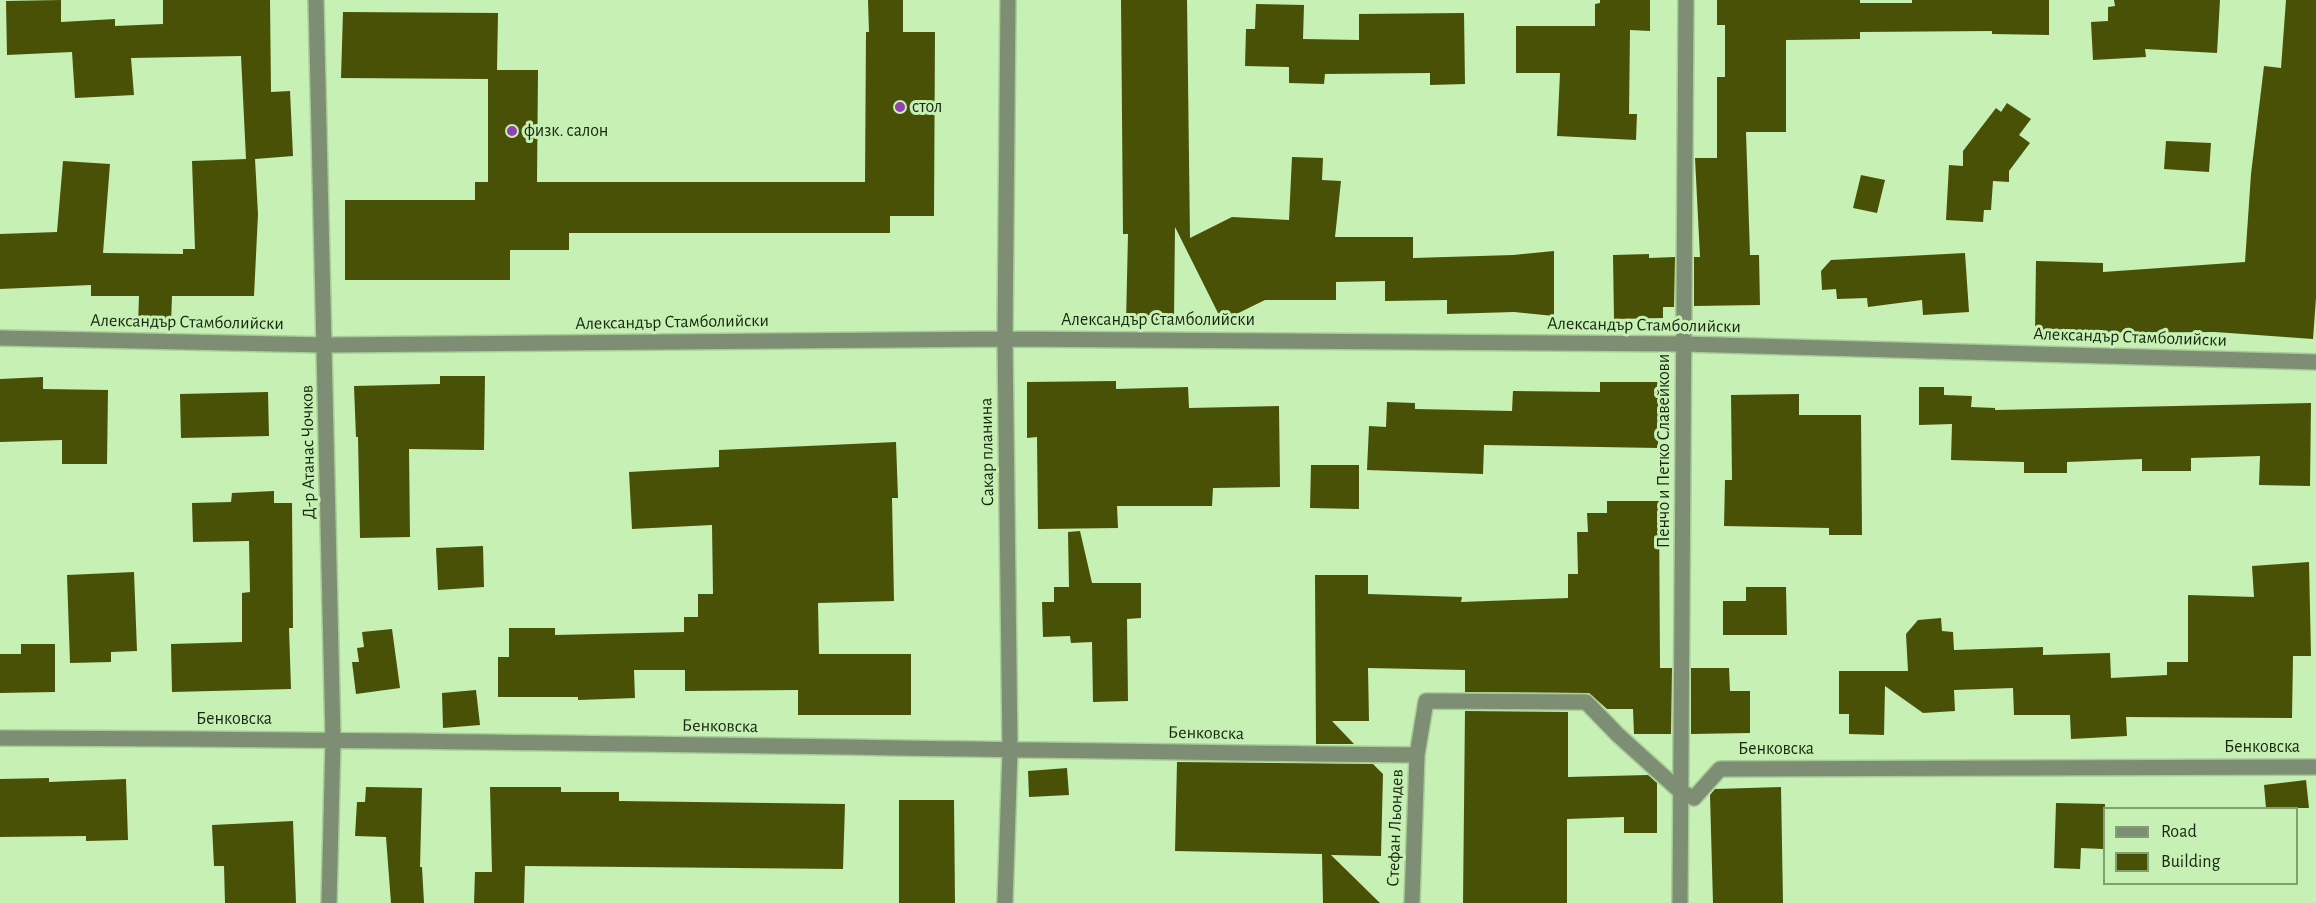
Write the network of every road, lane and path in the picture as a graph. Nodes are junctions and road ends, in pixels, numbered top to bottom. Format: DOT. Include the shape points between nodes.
graph roads {
  1 [pos="316,0"];
  2 [pos="1008,0"];
  3 [pos="1686,0"];
  4 [pos="0,338"];
  5 [pos="1005,339"];
  6 [pos="325,345"];
  7 [pos="1684,345"];
  8 [pos="2316,362"];
  9 [pos="0,738"];
  10 [pos="333,739"];
  11 [pos="1010,751"];
  12 [pos="1417,755"];
  13 [pos="2316,767"];
  14 [pos="1681,792"];
  15 [pos="329,903"];
  16 [pos="1005,903"];
  17 [pos="1412,903"];
  18 [pos="1680,903"];
  1 -- 6 [label="street, Д-р Атанас Чочков"];
  2 -- 5 [label="street, Сакар планина"];
  3 -- 7 [label="street, Пенчо и Петко Славейкови"];
  4 -- 6 [label="street, Александър Стамболийски"];
  5 -- 6 [label="street, Александър Стамболийски"];
  5 -- 7 [label="street, Александър Стамболийски"];
  5 -- 11 [label="street, Сакар планина"];
  6 -- 10 [label="street, Д-р Атанас Чочков"];
  7 -- 8 [label="street, Александър Стамболийски"];
  7 -- 14 [label="street, Пенчо и Петко Славейкови"];
  9 -- 10 [label="street, Бенковска"];
  10 -- 11 [label="street, Бенковска"];
  10 -- 15 [label="street, Д-р Атанас Чочков"];
  11 -- 12 [label="street, Бенковска"];
  11 -- 16 [label="street, Сакар планина"];
  12 -- 14 [label="street" via="1426,701 1586,702"];
  12 -- 17 [label="street, Стефан Льондев"];
  13 -- 14 [label="street, Бенковска" via="1720,769 1694,798"];
  14 -- 18 [label="street, Пенчо и Петко Славейкови"];
}
